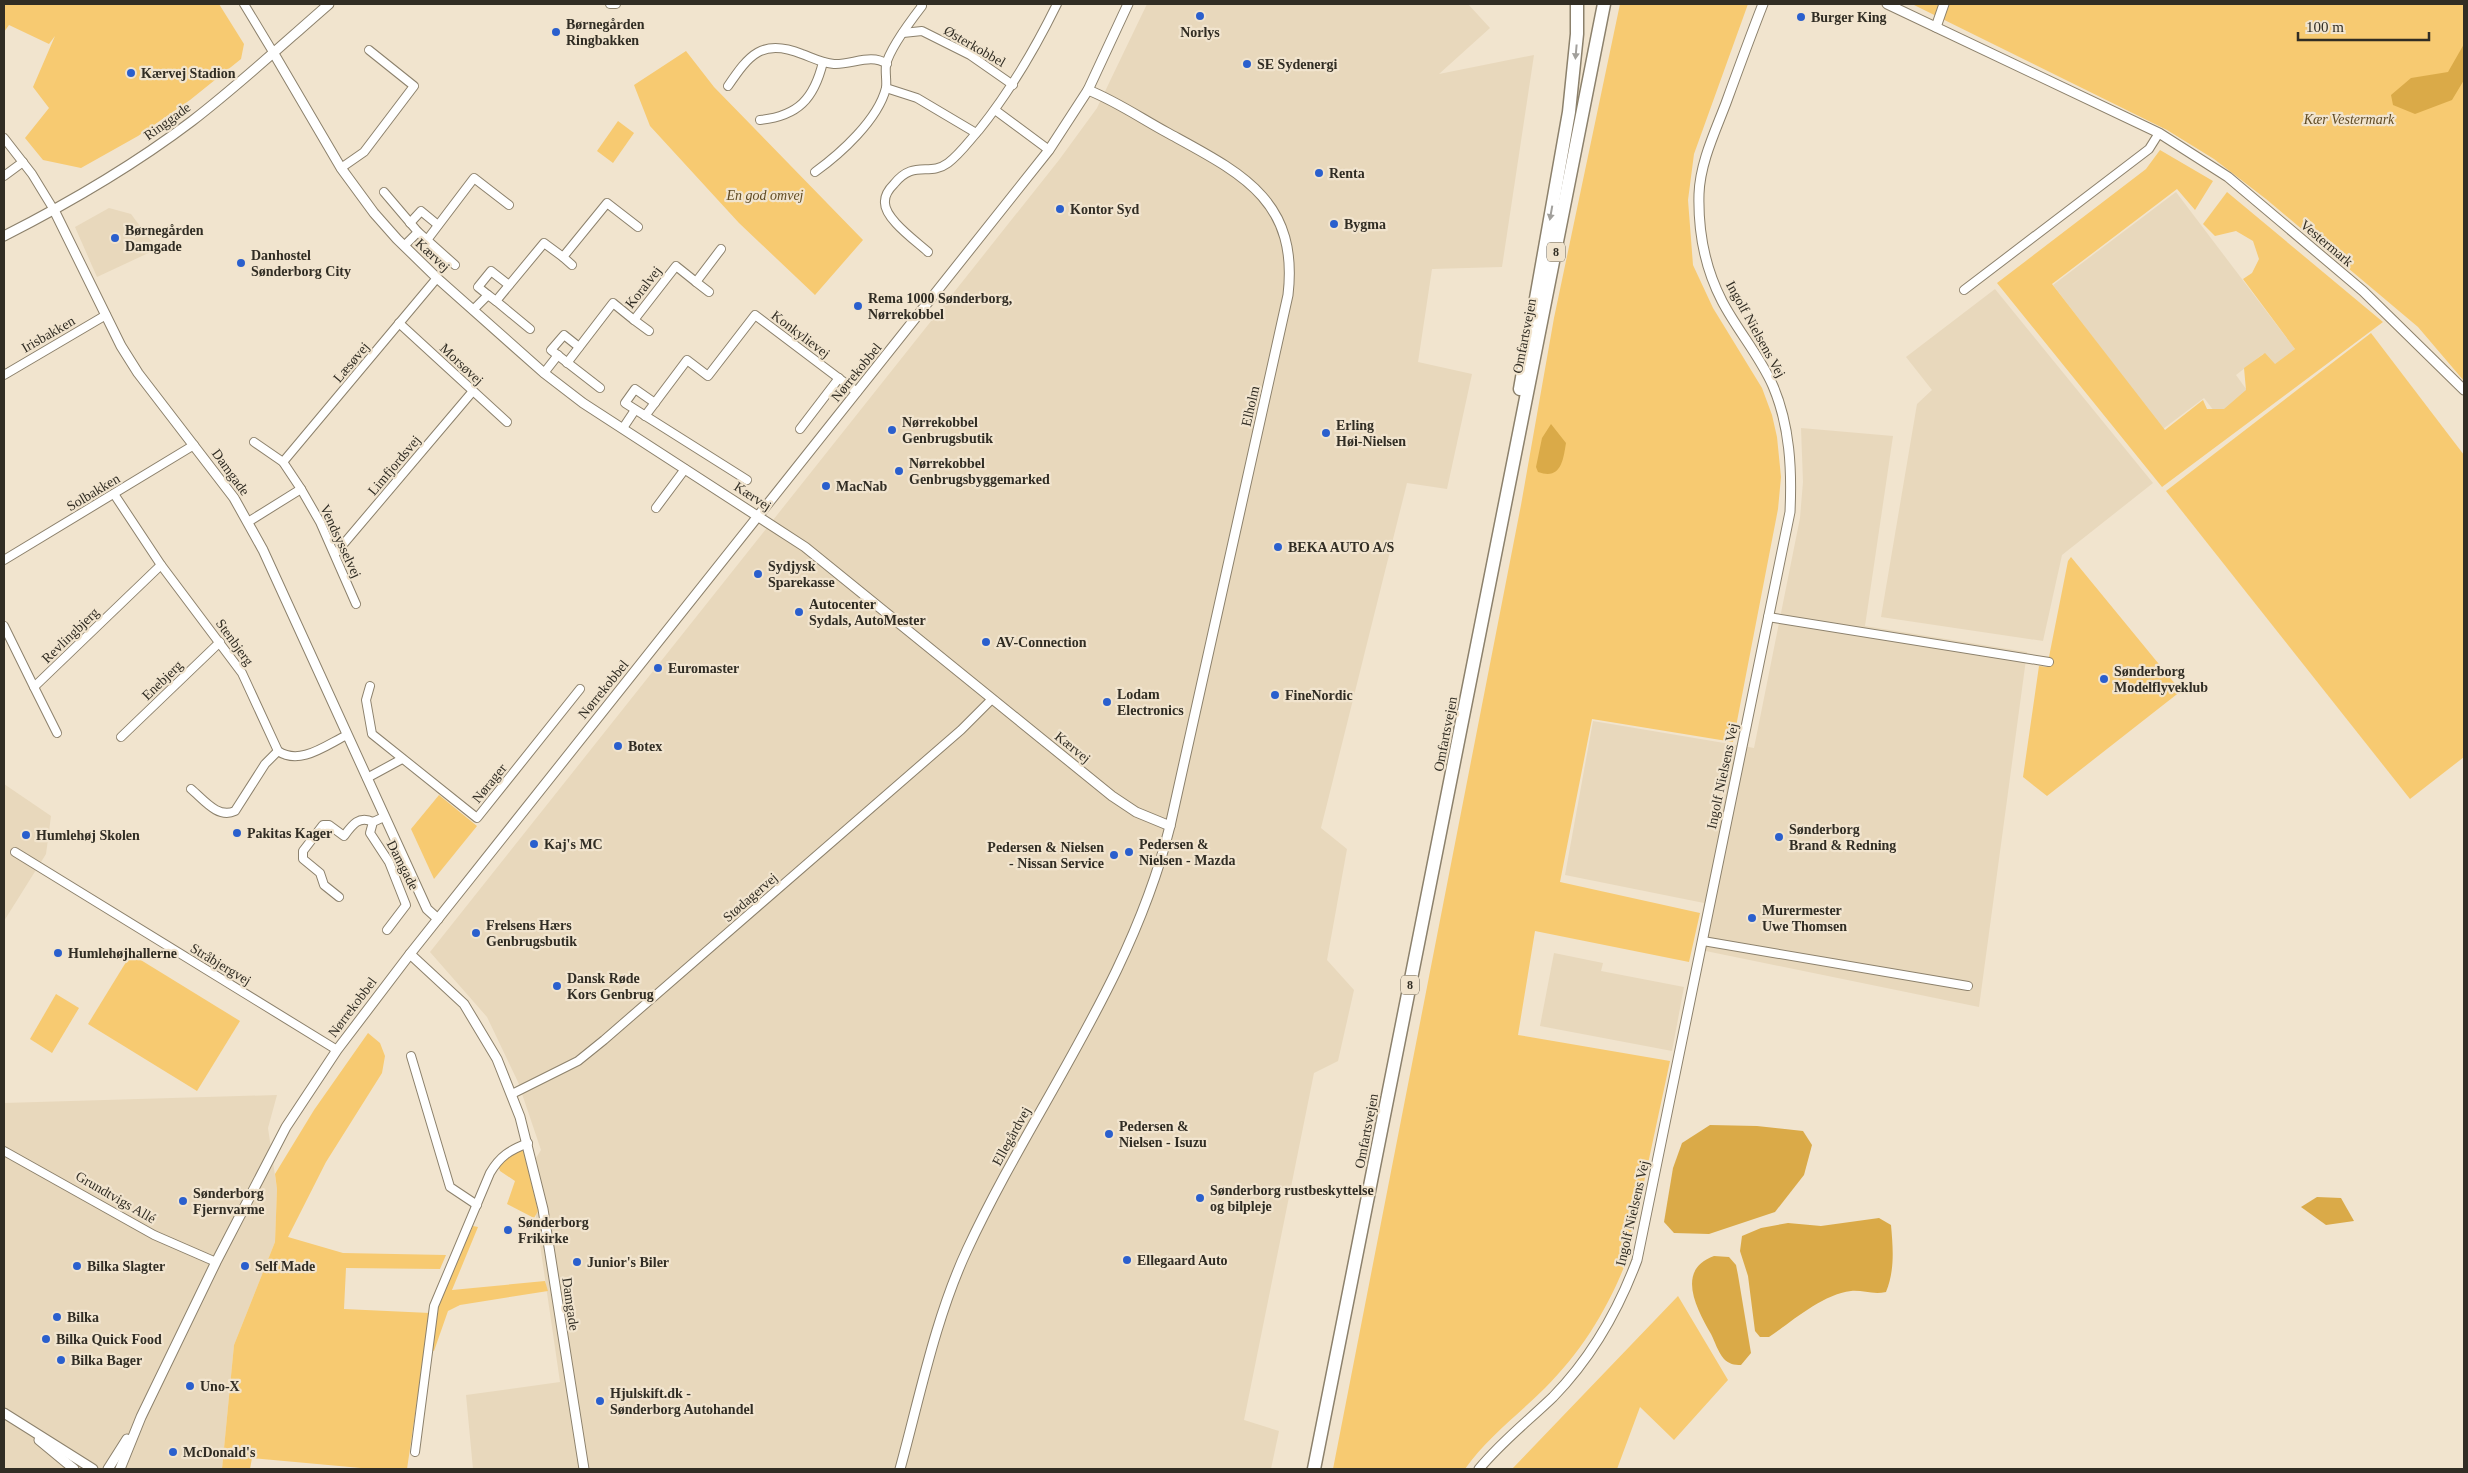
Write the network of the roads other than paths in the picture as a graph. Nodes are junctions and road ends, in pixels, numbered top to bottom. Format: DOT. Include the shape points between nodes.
graph roads {
  1 [pos="244,4"];
  2 [pos="329,4"];
  3 [pos="610,4"];
  4 [pos="616,4"];
  5 [pos="1128,4"];
  6 [pos="1578,4"];
  7 [pos="1604,4"];
  8 [pos="1764,4"];
  9 [pos="1887,4"];
  10 [pos="1944,4"];
  11 [pos="922,5"];
  12 [pos="1054,5"];
  13 [pos="915,15"];
  14 [pos="1936,27"];
  15 [pos="922,31"];
  16 [pos="903,33"];
  17 [pos="369,50"];
  18 [pos="273,52"];
  19 [pos="823,62"];
  20 [pos="886,64"];
  21 [pos="1013,85"];
  22 [pos="728,86"];
  23 [pos="886,88"];
  24 [pos="1088,90"];
  25 [pos="994,110"];
  26 [pos="760,120"];
  27 [pos="976,133"];
  28 [pos="2158,133"];
  29 [pos="4,138"];
  30 [pos="1049,150"];
  31 [pos="23,162"];
  32 [pos="341,168"];
  33 [pos="815,172"];
  34 [pos="4,176"];
  35 [pos="384,192"];
  36 [pos="509,205"];
  37 [pos="54,210"];
  38 [pos="410,223"];
  39 [pos="438,225"];
  40 [pos="638,227"];
  41 [pos="418,232"];
  42 [pos="4,236"];
  43 [pos="427,240"];
  44 [pos="404,246"];
  45 [pos="721,249"];
  46 [pos="928,252"];
  47 [pos="563,257"];
  48 [pos="455,265"];
  49 [pos="572,265"];
  50 [pos="437,278"];
  51 [pos="696,282"];
  52 [pos="509,285"];
  53 [pos="1964,290"];
  54 [pos="709,292"];
  55 [pos="488,294"];
  56 [pos="496,302"];
  57 [pos="473,310"];
  58 [pos="106,315"];
  59 [pos="634,320"];
  60 [pos="400,323"];
  61 [pos="530,329"];
  62 [pos="649,331"];
  63 [pos="579,346"];
  64 [pos="558,355"];
  65 [pos="567,363"];
  66 [pos="544,373"];
  67 [pos="4,375"];
  68 [pos="839,378"];
  69 [pos="600,388"];
  70 [pos="2464,390"];
  71 [pos="473,391"];
  72 [pos="857,392"];
  73 [pos="654,403"];
  74 [pos="635,410"];
  75 [pos="645,416"];
  76 [pos="507,422"];
  77 [pos="623,428"];
  78 [pos="800,429"];
  79 [pos="254,442"];
  80 [pos="194,444"];
  81 [pos="283,462"];
  82 [pos="685,469"];
  83 [pos="747,480"];
  84 [pos="301,489"];
  85 [pos="114,494"];
  86 [pos="1507,500"];
  87 [pos="656,508"];
  88 [pos="759,516"];
  89 [pos="248,522"];
  90 [pos="335,554"];
  91 [pos="4,560"];
  92 [pos="161,565"];
  93 [pos="356,604"];
  94 [pos="1768,616"];
  95 [pos="4,626"];
  96 [pos="220,642"];
  97 [pos="2049,662"];
  98 [pos="370,686"];
  99 [pos="34,687"];
  100 [pos="580,689"];
  101 [pos="992,699"];
  102 [pos="57,733"];
  103 [pos="347,735"];
  104 [pos="121,737"];
  105 [pos="278,750"];
  106 [pos="402,759"];
  107 [pos="367,778"];
  108 [pos="191,789"];
  109 [pos="384,817"];
  110 [pos="373,822"];
  111 [pos="1170,826"];
  112 [pos="14,852"];
  113 [pos="339,897"];
  114 [pos="438,919"];
  115 [pos="387,930"];
  116 [pos="1703,941"];
  117 [pos="410,954"];
  118 [pos="1968,986"];
  119 [pos="337,1050"];
  120 [pos="411,1056"];
  121 [pos="512,1094"];
  122 [pos="528,1143"];
  123 [pos="4,1151"];
  124 [pos="477,1205"];
  125 [pos="216,1262"];
  126 [pos="4,1413"];
  127 [pos="141,1417"];
  128 [pos="31,1430"];
  129 [pos="415,1452"];
  130 [pos="74,1469"];
  131 [pos="93,1469"];
  132 [pos="108,1469"];
  133 [pos="120,1469"];
  134 [pos="584,1469"];
  135 [pos="900,1469"];
  136 [pos="1314,1469"];
  137 [pos="1479,1469"];
  1 -- 18 [label="street, Kærvej"];
  2 -- 18 [label="street, Ringgade"];
  3 -- 4 [label="street"];
  5 -- 24 [label="street, Nørrekobbel"];
  6 -- 86 [label="highway, one-way" via="1569,112 1516,410"];
  7 -- 86 [label="highway, Omfartsvejen / 8"];
  8 -- 94 [label="street, Ingolf Nielsens Vej" via="1709,148 1699,193 1702,244 1710,271 1722,301 1772,385 1787,434 1792,477 1790,512"];
  9 -- 14 [label="street, Vestermark"];
  10 -- 14 [label="street"];
  11 -- 13 [label="street"];
  12 -- 21 [label="street, Østerkobbel" via="1043,34"];
  13 -- 15 [label="street, Østerkobbel"];
  13 -- 16 [label="street"];
  14 -- 28 [label="street, Vestermark"];
  15 -- 16 [label="street, Østerkobbel"];
  15 -- 21 [label="street, Østerkobbel" via="970,55"];
  16 -- 20 [label="street"];
  17 -- 32 [label="street" via="414,86 364,152"];
  18 -- 32 [label="street, Kærvej"];
  18 -- 37 [label="street, Ringgade" via="193,120"];
  19 -- 20 [label="street" via="849,63 873,58"];
  19 -- 22 [label="street" via="787,48 771,47 750,56"];
  19 -- 26 [label="street" via="814,90 800,106 778,118"];
  20 -- 23 [label="street"];
  21 -- 25 [label="street, Østerkobbel"];
  23 -- 27 [label="street" via="917,98"];
  23 -- 33 [label="street" via="860,130 838,154"];
  24 -- 30 [label="street, Nørrekobbel"];
  24 -- 111 [label="street, Elholm" via="1206,153 1245,178 1270,204 1283,227 1290,260 1288,295"];
  25 -- 27 [label="street, Østerkobbel"];
  25 -- 30 [label="street"];
  27 -- 46 [label="street, Østerkobbel" via="946,164 904,173 887,194 886,209 892,219"];
  28 -- 53 [label="street" via="2149,149"];
  28 -- 70 [label="street, Vestermark" via="2228,177 2363,291"];
  29 -- 31 [label="street, Damgade"];
  30 -- 72 [label="street, Nørrekobbel"];
  31 -- 34 [label="street"];
  31 -- 37 [label="street, Damgade"];
  32 -- 44 [label="street, Kærvej" via="374,213"];
  35 -- 38 [label="street"];
  36 -- 39 [label="street" via="474,178"];
  37 -- 42 [label="street, Ringgade"];
  37 -- 58 [label="street, Damgade"];
  38 -- 39 [label="street" via="421,211"];
  38 -- 41 [label="street"];
  39 -- 43 [label="street"];
  40 -- 47 [label="street" via="607,203"];
  41 -- 43 [label="street"];
  41 -- 44 [label="street"];
  43 -- 48 [label="street"];
  44 -- 50 [label="street, Kærvej"];
  45 -- 51 [label="street"];
  47 -- 49 [label="street"];
  47 -- 52 [label="street" via="544,243"];
  50 -- 57 [label="street, Kærvej"];
  50 -- 60 [label="street, Læsøvej"];
  51 -- 54 [label="street, Koralvej"];
  51 -- 59 [label="street, Koralvej" via="676,266"];
  52 -- 55 [label="street" via="491,271 478,287"];
  52 -- 56 [label="street"];
  55 -- 56 [label="street"];
  55 -- 57 [label="street"];
  56 -- 61 [label="street"];
  57 -- 66 [label="street, Kærvej"];
  58 -- 67 [label="street, Irisbakken"];
  58 -- 80 [label="street, Damgade" via="138,373"];
  59 -- 62 [label="street, Koralvej"];
  59 -- 63 [label="street, Koralvej" via="613,303"];
  60 -- 71 [label="street, Morsøvej"];
  60 -- 81 [label="street, Læsøvej"];
  63 -- 64 [label="street" via="564,335 551,350"];
  63 -- 65 [label="street, Koralvej"];
  64 -- 65 [label="street"];
  64 -- 66 [label="street"];
  65 -- 69 [label="street"];
  66 -- 77 [label="street, Kærvej"];
  68 -- 72 [label="street, Konkylievej"];
  68 -- 73 [label="street, Konkylievej" via="755,315 708,376 687,360"];
  68 -- 78 [label="street"];
  71 -- 76 [label="street, Morsøvej"];
  71 -- 90 [label="street, Limfjordsvej"];
  72 -- 88 [label="street, Nørrekobbel"];
  73 -- 74 [label="street" via="635,389 626,403"];
  73 -- 75 [label="street, Konkylievej"];
  74 -- 75 [label="street"];
  74 -- 77 [label="street"];
  75 -- 83 [label="street"];
  77 -- 82 [label="street, Kærvej"];
  79 -- 81 [label="street, Vendsysselvej"];
  80 -- 85 [label="street, Solbakken"];
  80 -- 89 [label="street, Damgade"];
  81 -- 84 [label="street, Vendsysselvej"];
  82 -- 87 [label="street"];
  82 -- 88 [label="street, Kærvej"];
  84 -- 89 [label="street"];
  84 -- 90 [label="street, Vendsysselvej"];
  85 -- 91 [label="street, Solbakken"];
  85 -- 92 [label="street, Stenbjerg"];
  86 -- 136 [label="highway, Omfartsvejen / 8"];
  88 -- 101 [label="street, Kærvej" via="811,552"];
  88 -- 114 [label="street, Nørrekobbel"];
  89 -- 103 [label="street, Damgade"];
  90 -- 93 [label="street, Vendsysselvej"];
  92 -- 96 [label="street, Stenbjerg"];
  92 -- 99 [label="street, Revlingbjerg"];
  94 -- 97 [label="street"];
  94 -- 116 [label="street, Ingolf Nielsens Vej"];
  95 -- 99 [label="street"];
  96 -- 104 [label="street, Enebjerg"];
  96 -- 105 [label="street, Stenbjerg" via="242,673"];
  98 -- 106 [label="street, Nørager" via="366,700 372,734"];
  99 -- 102 [label="street"];
  100 -- 106 [label="street, Nørager" via="477,818"];
  101 -- 111 [label="street, Kærvej" via="1125,806"];
  101 -- 121 [label="street, Stødagervej" via="961,730 604,1040 578,1061"];
  103 -- 105 [label="street" via="298,758 286,756"];
  103 -- 107 [label="street, Damgade"];
  105 -- 108 [label="street" via="265,764 236,811 228,814 218,812"];
  106 -- 107 [label="street"];
  107 -- 109 [label="street, Damgade"];
  109 -- 110 [label="street"];
  109 -- 114 [label="street, Damgade" via="427,909"];
  110 -- 113 [label="street" via="361,819 344,836 329,825 323,825 303,851 303,859 320,873 324,885"];
  110 -- 115 [label="street, Damgade" via="370,833 389,862 406,901"];
  111 -- 135 [label="street, Ellegårdvej" via="1147,902 1124,960 986,1211 952,1283"];
  112 -- 119 [label="street, Stråbjergvej"];
  114 -- 117 [label="street, Nørrekobbel"];
  116 -- 118 [label="street"];
  116 -- 137 [label="street, Ingolf Nielsens Vej" via="1643,1237 1626,1290 1603,1333 1575,1373 1501,1443"];
  117 -- 119 [label="street, Nørrekobbel"];
  117 -- 121 [label="street, Damgade" via="464,1004 497,1059"];
  119 -- 125 [label="street, Nørrekobbel" via="286,1127"];
  120 -- 124 [label="street" via="450,1187"];
  121 -- 122 [label="street, Damgade"];
  122 -- 124 [label="street" via="507,1151 498,1160"];
  122 -- 134 [label="street, Damgade" via="543,1209"];
  123 -- 125 [label="street, Grundtvigs Allé" via="154,1235"];
  124 -- 129 [label="street" via="434,1306"];
  125 -- 127 [label="street, Nørrekobbel"];
  126 -- 128 [label="street"];
  127 -- 132 [label="street, Nørrekobbel"];
  127 -- 133 [label="street, Nørrekobbel"];
  128 -- 130 [label="street" via="48,1450"];
  128 -- 131 [label="street"];
}
